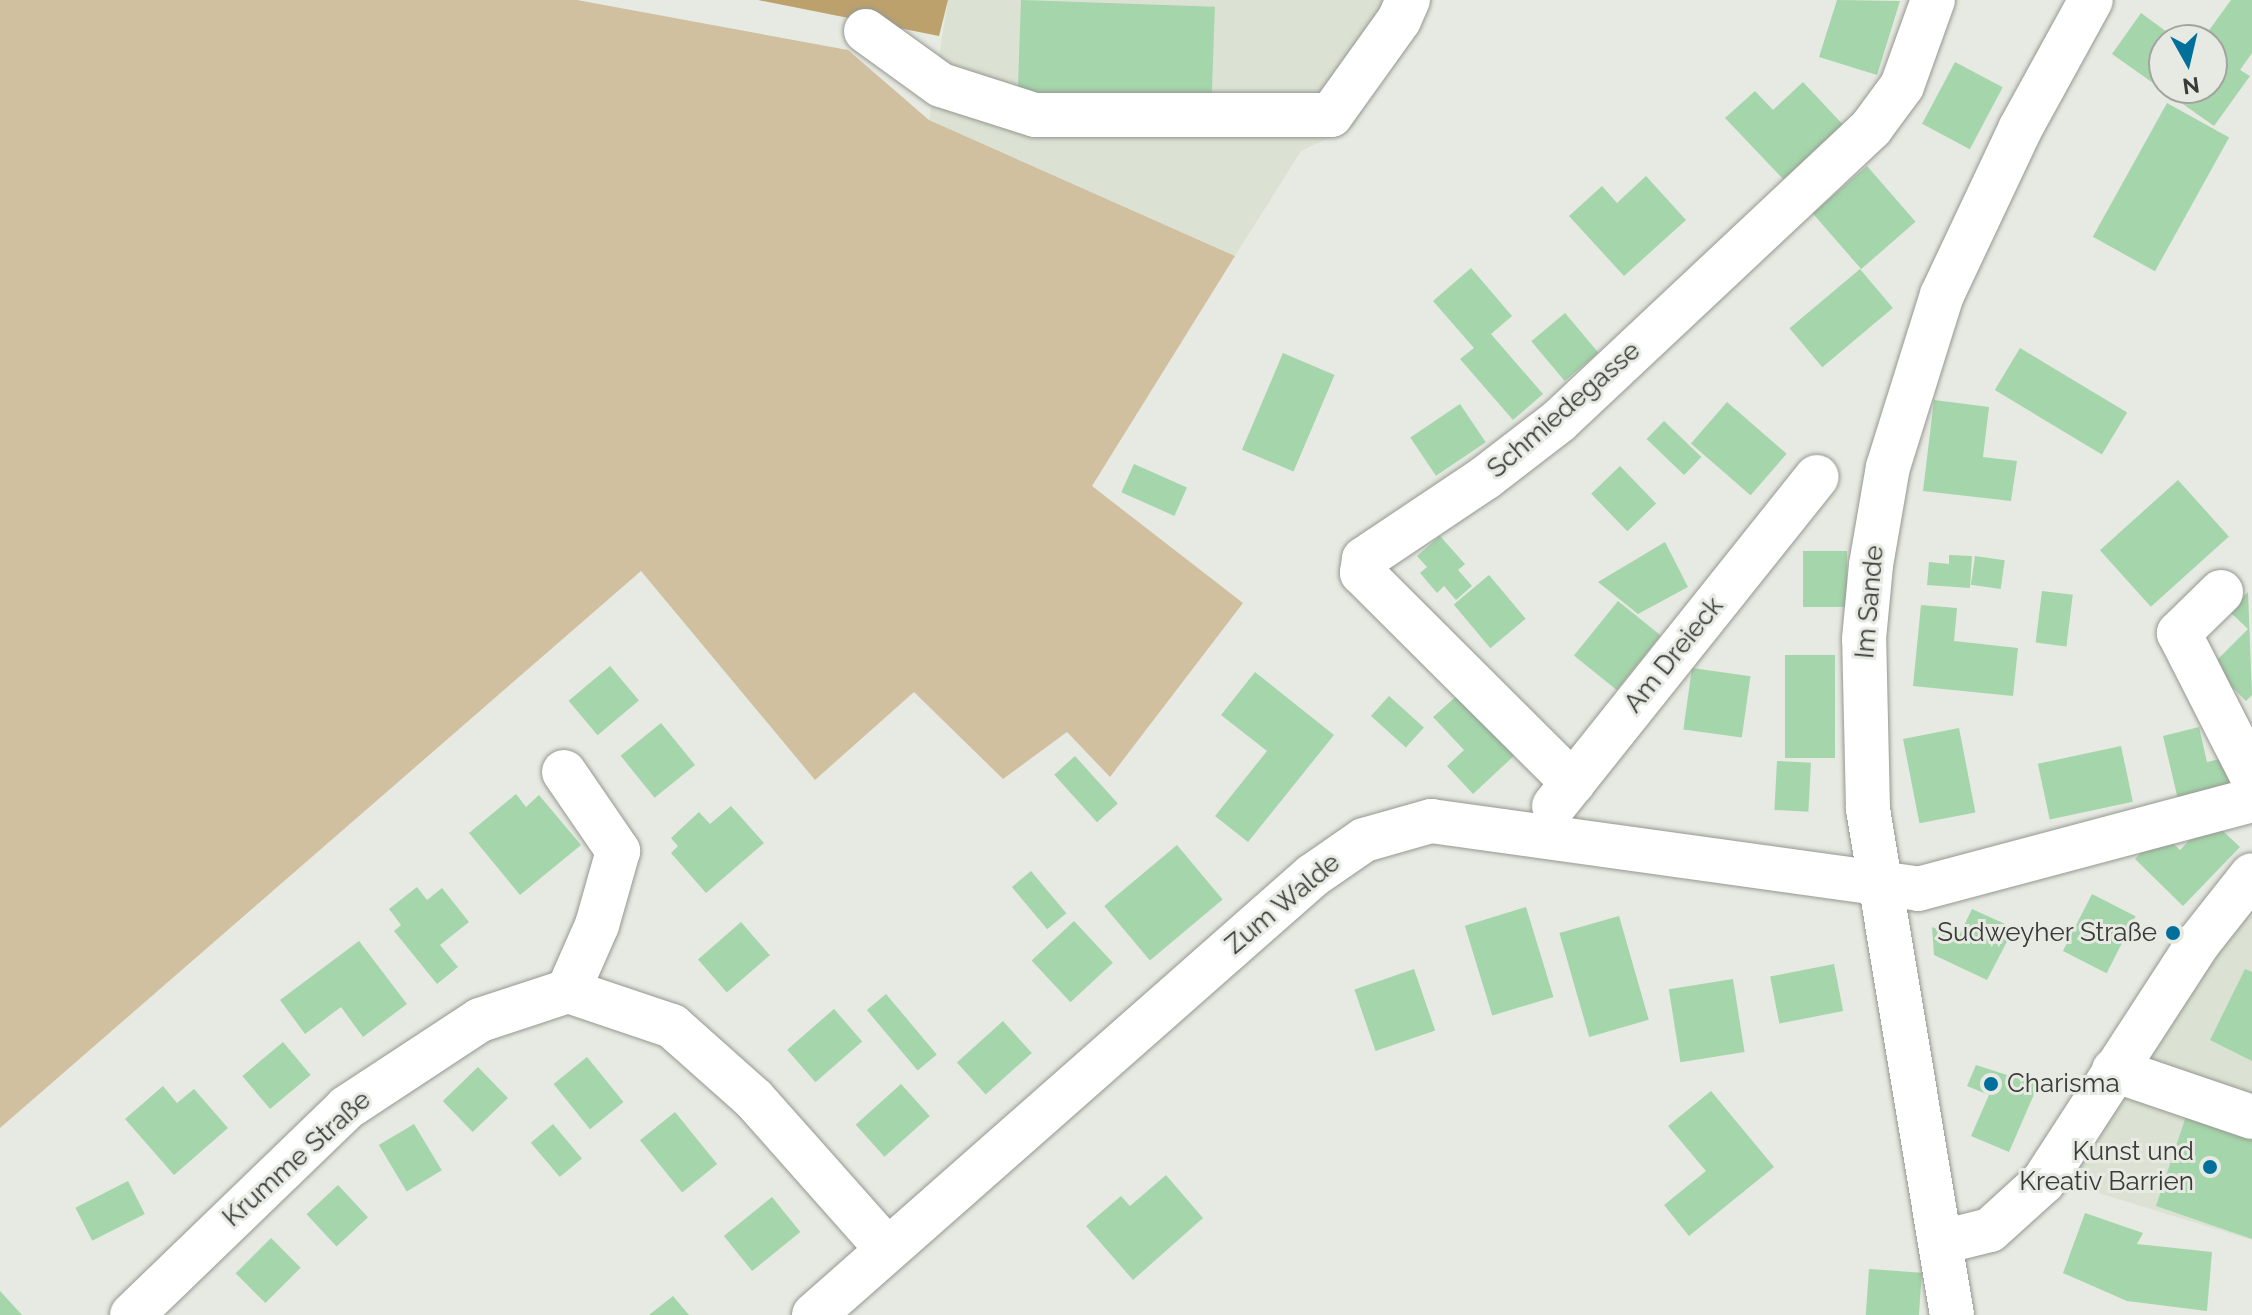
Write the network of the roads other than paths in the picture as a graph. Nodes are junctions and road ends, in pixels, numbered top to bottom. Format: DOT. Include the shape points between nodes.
graph roads {
  1 [pos="1408,0"];
  2 [pos="1933,0"];
  3 [pos="2091,0"];
  4 [pos="866,31"];
  5 [pos="1817,477"];
  6 [pos="2221,592"];
  7 [pos="564,772"];
  8 [pos="2252,776"];
  9 [pos="1573,783"];
  10 [pos="2252,800"];
  11 [pos="1532,834"];
  12 [pos="1877,882"];
  13 [pos="2247,890"];
  14 [pos="568,991"];
  15 [pos="2114,1070"];
  16 [pos="2252,1117"];
  17 [pos="1942,1242"];
  18 [pos="887,1249"];
  19 [pos="132,1315"];
  20 [pos="814,1315"];
  21 [pos="1952,1315"];
  1 -- 4 [label="street" via="1331,115 1035,115 941,85"];
  2 -- 9 [label="street, Schmiedegasse" via="1902,86 1871,128 1559,421 1364,559 1362,573"];
  3 -- 12 [label="street, Im Sande" via="2020,129 1942,295 1888,467 1864,639 1868,809"];
  5 -- 9 [label="street, Am Dreieck"];
  6 -- 8 [label="street" via="2179,633"];
  7 -- 14 [label="street" via="618,851 597,925"];
  9 -- 11 [label="street, Am Dreieck"];
  10 -- 12 [label="street, Zum Walde" via="1918,889"];
  11 -- 12 [label="street, Zum Walde"];
  11 -- 18 [label="street, Zum Walde" via="1431,821 1364,840 1312,876"];
  12 -- 17 [label="street, Im Sande"];
  13 -- 15 [label="street"];
  14 -- 18 [label="street" via="672,1026 754,1099"];
  14 -- 19 [label="street, Krumme Straße" via="480,1020 346,1108"];
  15 -- 16 [label="street"];
  15 -- 17 [label="street" via="2043,1182 1990,1230"];
  17 -- 21 [label="street"];
  18 -- 20 [label="street, Zum Walde"];
}
